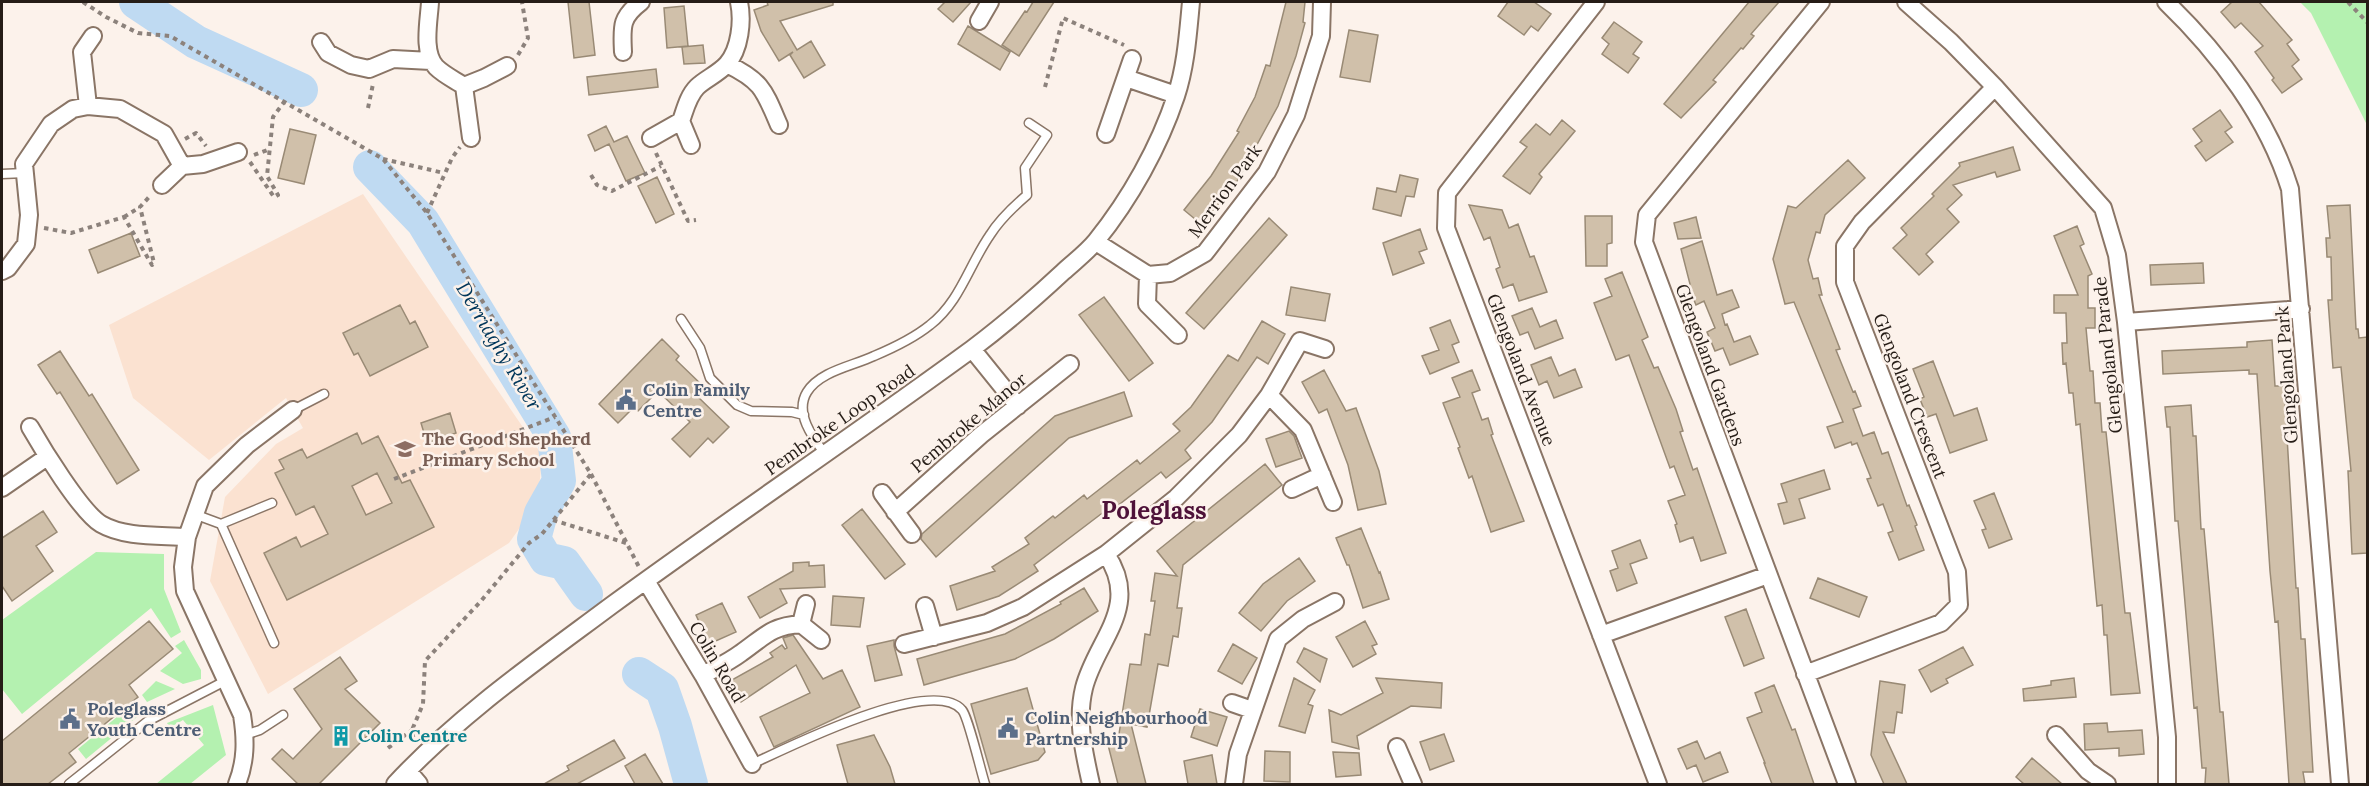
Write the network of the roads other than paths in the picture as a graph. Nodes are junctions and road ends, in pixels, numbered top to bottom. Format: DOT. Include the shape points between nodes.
graph roads {
  1 [pos="430,2"];
  2 [pos="641,2"];
  3 [pos="739,2"];
  4 [pos="990,2"];
  5 [pos="1191,2"];
  6 [pos="1322,2"];
  7 [pos="1596,2"];
  8 [pos="1821,2"];
  9 [pos="1906,2"];
  10 [pos="2166,2"];
  11 [pos="979,21"];
  12 [pos="93,36"];
  13 [pos="321,42"];
  14 [pos="623,52"];
  15 [pos="1132,59"];
  16 [pos="431,61"];
  17 [pos="727,64"];
  18 [pos="507,66"];
  19 [pos="1126,78"];
  20 [pos="464,86"];
  21 [pos="1995,87"];
  22 [pos="1176,95"];
  23 [pos="88,106"];
  24 [pos="681,122"];
  25 [pos="1029,123"];
  26 [pos="779,125"];
  27 [pos="1106,134"];
  28 [pos="471,138"];
  29 [pos="651,138"];
  30 [pos="691,145"];
  31 [pos="238,152"];
  32 [pos="182,166"];
  33 [pos="25,173"];
  34 [pos="2,174"];
  35 [pos="162,185"];
  36 [pos="1096,242"];
  37 [pos="2,271"];
  38 [pos="1148,275"];
  39 [pos="2301,309"];
  40 [pos="681,320"];
  41 [pos="2126,322"];
  42 [pos="1178,335"];
  43 [pos="972,349"];
  44 [pos="1325,349"];
  45 [pos="1070,364"];
  46 [pos="324,394"];
  47 [pos="1269,395"];
  48 [pos="1018,406"];
  49 [pos="293,410"];
  50 [pos="804,415"];
  51 [pos="30,427"];
  52 [pos="825,454"];
  53 [pos="47,457"];
  54 [pos="1322,475"];
  55 [pos="2,488"];
  56 [pos="1292,489"];
  57 [pos="882,493"];
  58 [pos="272,502"];
  59 [pos="1333,502"];
  60 [pos="895,512"];
  61 [pos="194,514"];
  62 [pos="221,524"];
  63 [pos="912,534"];
  64 [pos="187,537"];
  65 [pos="1106,554"];
  66 [pos="642,574"];
  67 [pos="1768,575"];
  68 [pos="1335,602"];
  69 [pos="806,604"];
  70 [pos="925,606"];
  71 [pos="801,624"];
  72 [pos="1602,634"];
  73 [pos="934,637"];
  74 [pos="820,640"];
  75 [pos="274,643"];
  76 [pos="904,644"];
  77 [pos="1805,674"];
  78 [pos="703,675"];
  79 [pos="225,681"];
  80 [pos="1232,703"];
  81 [pos="1252,710"];
  82 [pos="282,715"];
  83 [pos="245,735"];
  84 [pos="2056,735"];
  85 [pos="1397,747"];
  86 [pos="752,764"];
  87 [pos="408,771"];
  88 [pos="69,784"];
  89 [pos="237,784"];
  90 [pos="395,784"];
  91 [pos="419,784"];
  92 [pos="985,784"];
  93 [pos="1091,784"];
  94 [pos="1234,784"];
  95 [pos="1413,784"];
  96 [pos="1658,784"];
  97 [pos="1847,784"];
  98 [pos="2107,784"];
  99 [pos="2167,784"];
  100 [pos="2340,784"];
  1 -- 16 [label="street"];
  2 -- 14 [label="street" via="622,23"];
  3 -- 17 [label="street" via="736,47"];
  4 -- 11 [label="street"];
  5 -- 22 [label="street, Pembroke Loop Road"];
  6 -- 38 [label="street, Merrion Park" via="1321,36 1296,115 1267,172 1204,253 1170,273"];
  7 -- 72 [label="street, Glengoland Avenue" via="1447,193 1446,228"];
  8 -- 67 [label="street, Glengoland Gardens" via="1647,214 1644,242"];
  9 -- 21 [label="street, Glengoland Parade"];
  10 -- 39 [label="street, Glengoland Park" via="2190,25 2251,105 2282,162 2290,189"];
  12 -- 23 [label="street" via="82,52"];
  13 -- 16 [label="street" via="328,53 369,69 393,58"];
  15 -- 19 [label="street"];
  16 -- 20 [label="street"];
  17 -- 24 [label="street" via="696,88"];
  17 -- 26 [label="street" via="749,75 766,93"];
  18 -- 20 [label="street"];
  19 -- 22 [label="street"];
  19 -- 27 [label="street"];
  20 -- 28 [label="street"];
  21 -- 41 [label="street, Glengoland Parade" via="2103,208 2117,255"];
  21 -- 77 [label="street, Glengoland Crescent" via="1862,222 1845,246 1845,282 1957,572 1959,605 1941,623"];
  22 -- 36 [label="street, Pembroke Loop Road" via="1142,169"];
  23 -- 32 [label="street" via="120,109 164,134"];
  23 -- 33 [label="street" via="73,109 51,124 24,164"];
  24 -- 29 [label="street"];
  24 -- 30 [label="street"];
  25 -- 50 [label="lane" via="1047,135 1025,168 1027,195 988,236 948,309 930,326 905,340 814,383 806,394"];
  31 -- 32 [label="street" via="204,164"];
  32 -- 35 [label="street"];
  33 -- 34 [label="lane"];
  33 -- 37 [label="street" via="29,215 26,244"];
  36 -- 38 [label="street"];
  36 -- 43 [label="street, Pembroke Loop Road" via="1008,322"];
  38 -- 42 [label="street" via="1147,304"];
  39 -- 41 [label="street"];
  39 -- 100 [label="street, Glengoland Park"];
  40 -- 50 [label="lane" via="700,348 710,378 737,405 751,411"];
  41 -- 99 [label="street, Glengoland Parade" via="2167,737"];
  43 -- 48 [label="street"];
  43 -- 52 [label="street, Pembroke Loop Road"];
  44 -- 47 [label="street" via="1300,341"];
  45 -- 48 [label="street, Pembroke Manor"];
  46 -- 49 [label="lane"];
  47 -- 54 [label="street" via="1303,430"];
  47 -- 65 [label="street" via="1239,435 1176,498"];
  48 -- 60 [label="street, Pembroke Manor"];
  49 -- 61 [label="street" via="205,486"];
  50 -- 52 [label="lane"];
  51 -- 53 [label="street"];
  52 -- 66 [label="street, Pembroke Loop Road"];
  53 -- 55 [label="street"];
  53 -- 64 [label="street" via="99,523 122,531"];
  54 -- 56 [label="street"];
  54 -- 59 [label="street"];
  57 -- 60 [label="street"];
  58 -- 62 [label="lane"];
  60 -- 63 [label="street"];
  61 -- 62 [label="lane"];
  61 -- 64 [label="street"];
  62 -- 75 [label="lane"];
  64 -- 79 [label="street" via="185,591"];
  65 -- 73 [label="street" via="1023,607 987,623"];
  65 -- 93 [label="street" via="1120,587 1119,605 1084,687 1080,714"];
  66 -- 78 [label="street, Colin Road"];
  66 -- 87 [label="street, Pembroke Loop Road" via="474,709"];
  67 -- 72 [label="street"];
  67 -- 77 [label="street, Glengoland Gardens"];
  68 -- 81 [label="street" via="1278,639"];
  69 -- 71 [label="street"];
  70 -- 73 [label="street"];
  71 -- 74 [label="street"];
  71 -- 78 [label="street" via="769,632"];
  72 -- 96 [label="street, Glengoland Avenue"];
  73 -- 76 [label="street"];
  77 -- 97 [label="street, Glengoland Gardens"];
  78 -- 86 [label="street, Colin Road"];
  79 -- 83 [label="street" via="242,715"];
  79 -- 88 [label="lane" via="148,721"];
  80 -- 81 [label="street"];
  81 -- 94 [label="street" via="1238,754"];
  82 -- 83 [label="lane"];
  83 -- 89 [label="street" via="244,761"];
  84 -- 98 [label="street" via="2088,771"];
  85 -- 95 [label="street"];
  86 -- 92 [label="lane" via="872,713 925,699 949,700 963,711"];
  87 -- 90 [label="street, Pembroke Loop Road"];
  87 -- 91 [label="street"];
}
